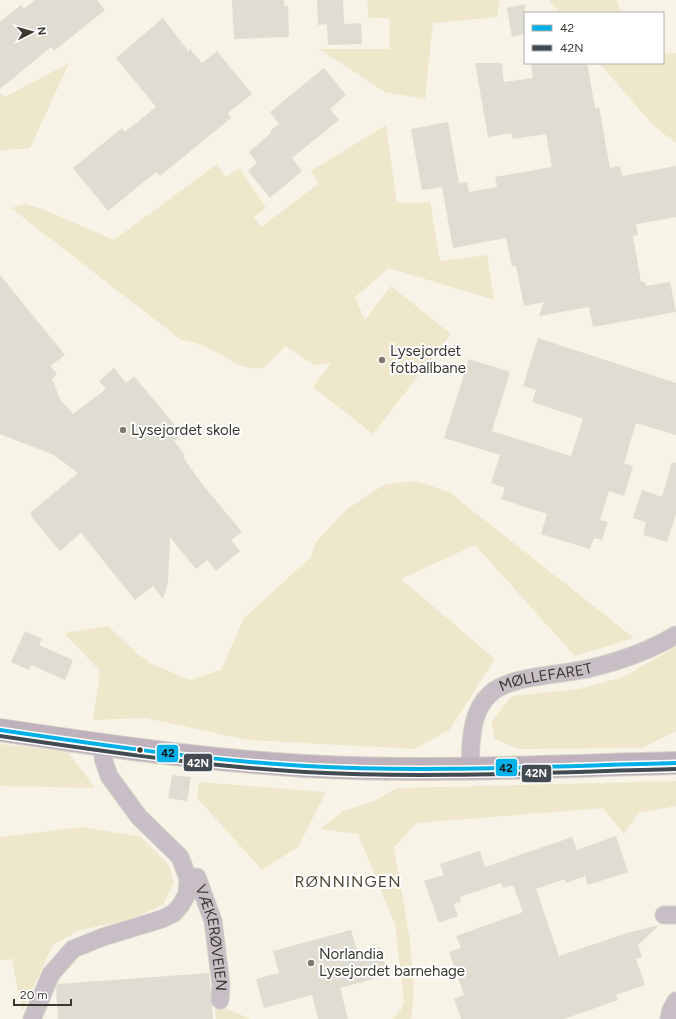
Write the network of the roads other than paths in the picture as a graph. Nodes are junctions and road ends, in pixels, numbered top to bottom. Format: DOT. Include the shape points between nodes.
graph roads {
  1 [pos="676,635"];
  2 [pos="0,730"];
  3 [pos="102,746"];
  4 [pos="676,763"];
  5 [pos="470,768"];
  6 [pos="197,877"];
  7 [pos="220,1000"];
  8 [pos="676,1001"];
  9 [pos="32,1019"];
  10 [pos="669,1019"];
  1 -- 5 [label="street, MØLLEFARET" via="614,662 565,674 517,680 504,684 490,693 482,702 475,717"];
  2 -- 3 [label="main road"];
  3 -- 5 [label="main road" via="304,766"];
  3 -- 9 [label="street, VÆKERØVEIEN" via="109,776 139,817 180,857 188,878 187,894 174,913 162,920 103,937 73,949 51,974"];
  4 -- 5 [label="main road"];
  6 -- 7 [label="street, VÆKERØVEIEN" via="213,921 221,985"];
  8 -- 10 [label="street"];
}
